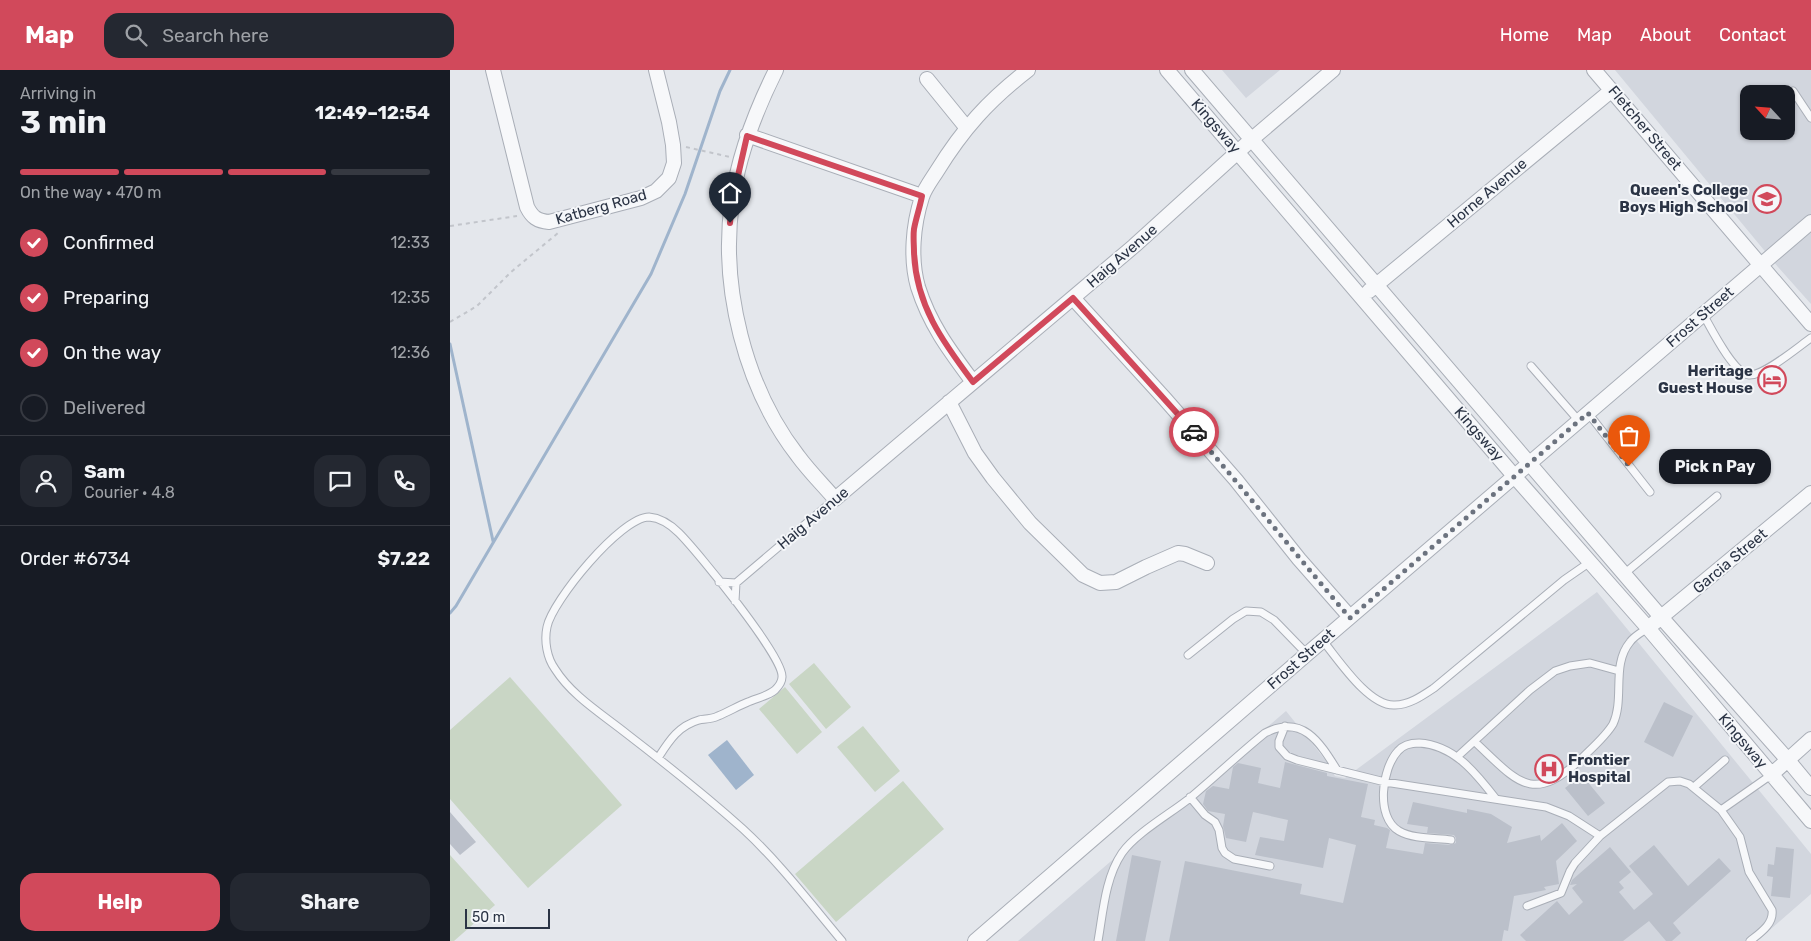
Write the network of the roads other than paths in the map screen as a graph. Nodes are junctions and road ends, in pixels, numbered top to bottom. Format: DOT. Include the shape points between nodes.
graph roads {
  1 [pos="494,70"];
  2 [pos="656,70"];
  3 [pos="776,70"];
  4 [pos="1028,70"];
  5 [pos="1167,70"];
  6 [pos="1192,70"];
  7 [pos="1333,70"];
  8 [pos="1594,70"];
  9 [pos="927,80"];
  10 [pos="1612,90"];
  11 [pos="1795,93"];
  12 [pos="1811,118"];
  13 [pos="966,128"];
  14 [pos="747,136"];
  15 [pos="1252,139"];
  16 [pos="1238,153"];
  17 [pos="922,196"];
  18 [pos="1811,222"];
  19 [pos="1760,265"];
  20 [pos="1376,285"];
  21 [pos="1363,297"];
  22 [pos="1073,298"];
  23 [pos="1703,314"];
  24 [pos="1811,324"];
  25 [pos="1811,338"];
  26 [pos="1531,366"];
  27 [pos="973,382"];
  28 [pos="950,402"];
  29 [pos="1583,417"];
  30 [pos="1529,463"];
  31 [pos="1515,477"];
  32 [pos="1650,492"];
  33 [pos="1811,493"];
  34 [pos="1717,496"];
  35 [pos="835,499"];
  36 [pos="1590,562"];
  37 [pos="1207,563"];
  38 [pos="1624,574"];
  39 [pos="720,582"];
  40 [pos="736,583"];
  41 [pos="735,600"];
  42 [pos="1350,618"];
  43 [pos="1661,618"];
  44 [pos="1648,628"];
  45 [pos="1323,641"];
  46 [pos="1307,654"];
  47 [pos="1188,656"];
  48 [pos="1620,671"];
  49 [pos="1285,726"];
  50 [pos="1811,739"];
  51 [pos="1475,742"];
  52 [pos="1457,757"];
  53 [pos="658,758"];
  54 [pos="1787,759"];
  55 [pos="1725,760"];
  56 [pos="1338,770"];
  57 [pos="1771,775"];
  58 [pos="1385,782"];
  59 [pos="1694,787"];
  60 [pos="1811,788"];
  61 [pos="1190,798"];
  62 [pos="1496,799"];
  63 [pos="1721,810"];
  64 [pos="1811,821"];
  65 [pos="1600,836"];
  66 [pos="1451,840"];
  67 [pos="1270,866"];
  68 [pos="1527,906"];
  69 [pos="842,941"];
  70 [pos="975,941"];
  71 [pos="1098,941"];
  72 [pos="1750,941"];
  1 -- 2 [label="street, Katberg Road" via="530,214 537,220 549,222 650,195 669,178 674,163 674,145"];
  3 -- 14 [label="street"];
  4 -- 13 [label="street" via="1004,89"];
  5 -- 16 [label="street, Kingsway"];
  6 -- 15 [label="street, Kingsway"];
  7 -- 15 [label="street, Haig Avenue"];
  8 -- 10 [label="street, Fletcher Street"];
  9 -- 13 [label="street"];
  10 -- 19 [label="street, Fletcher Street"];
  10 -- 20 [label="street, Horne Avenue"];
  11 -- 12 [label="lane"];
  13 -- 17 [label="street"];
  14 -- 17 [label="street"];
  14 -- 35 [label="street" via="730,223 731,284 739,328 763,399 797,456"];
  15 -- 16 [label="street, Haig Avenue"];
  15 -- 20 [label="street, Kingsway"];
  16 -- 21 [label="street, Kingsway"];
  16 -- 22 [label="street, Haig Avenue"];
  17 -- 27 [label="street" via="914,231 918,285 926,310 943,343"];
  18 -- 19 [label="street, Frost Street"];
  19 -- 23 [label="street, Frost Street"];
  19 -- 24 [label="street, Fletcher Street"];
  20 -- 21 [label="street, Horne Avenue"];
  20 -- 30 [label="street, Kingsway"];
  21 -- 31 [label="street, Kingsway"];
  22 -- 27 [label="street, Haig Avenue"];
  22 -- 42 [label="street" via="1230,473"];
  23 -- 25 [label="lane" via="1733,364 1748,375 1762,372"];
  23 -- 29 [label="street, Frost Street"];
  26 -- 29 [label="lane"];
  27 -- 28 [label="street, Haig Avenue"];
  28 -- 35 [label="street, Haig Avenue"];
  28 -- 37 [label="street" via="975,453 993,478 1030,523 1083,575 1100,582 1116,582 1178,553"];
  29 -- 30 [label="street, Frost Street"];
  29 -- 32 [label="lane"];
  30 -- 31 [label="street, Frost Street"];
  30 -- 38 [label="street, Kingsway"];
  31 -- 36 [label="street, Kingsway"];
  31 -- 42 [label="street, Frost Street"];
  33 -- 43 [label="street, Garcia Street"];
  34 -- 38 [label="lane"];
  35 -- 40 [label="lane, Haig Avenue"];
  36 -- 44 [label="street, Kingsway"];
  36 -- 45 [label="lane" via="1434,688 1403,704 1394,706 1372,697"];
  38 -- 43 [label="street, Kingsway"];
  39 -- 40 [label="lane"];
  39 -- 41 [label="lane"];
  39 -- 53 [label="lane" via="671,525 650,517 638,520 609,542 570,586 547,627 546,646 554,668 569,686 586,703"];
  40 -- 41 [label="lane"];
  41 -- 53 [label="lane" via="775,657 782,680 768,694 718,716 687,724 675,733"];
  42 -- 45 [label="street, Frost Street"];
  43 -- 44 [label="street, Garcia Street"];
  43 -- 54 [label="street, Kingsway"];
  44 -- 48 [label="lane" via="1629,643"];
  44 -- 57 [label="street, Kingsway"];
  45 -- 46 [label="street, Frost Street"];
  46 -- 47 [label="lane" via="1274,620 1261,612 1246,611"];
  46 -- 70 [label="street, Frost Street"];
  48 -- 51 [label="lane" via="1590,663 1555,671"];
  48 -- 51 [label="lane" via="1618,705 1612,725 1561,777 1547,784 1518,780"];
  49 -- 56 [label="lane" via="1316,738"];
  49 -- 56 [label="lane" via="1279,740 1282,752 1297,760"];
  49 -- 61 [label="lane" via="1265,733"];
  50 -- 54 [label="street"];
  51 -- 52 [label="lane"];
  52 -- 58 [label="lane" via="1441,747 1413,743 1398,751"];
  52 -- 62 [label="lane"];
  53 -- 69 [label="lane" via="744,830"];
  54 -- 57 [label="street"];
  54 -- 60 [label="street, Kingsway"];
  55 -- 59 [label="lane"];
  56 -- 58 [label="lane"];
  57 -- 63 [label="lane"];
  57 -- 64 [label="street, Kingsway"];
  58 -- 62 [label="lane"];
  58 -- 66 [label="lane" via="1383,798 1386,813 1397,830 1409,835"];
  59 -- 63 [label="lane"];
  59 -- 65 [label="lane" via="1680,781 1668,782"];
  61 -- 67 [label="lane" via="1215,822 1225,852 1234,858"];
  61 -- 71 [label="lane" via="1122,853 1109,881"];
  62 -- 65 [label="lane" via="1553,809"];
  63 -- 72 [label="lane" via="1740,837 1749,872 1773,914 1768,925"];
  65 -- 68 [label="lane" via="1575,863 1561,893"];
}
